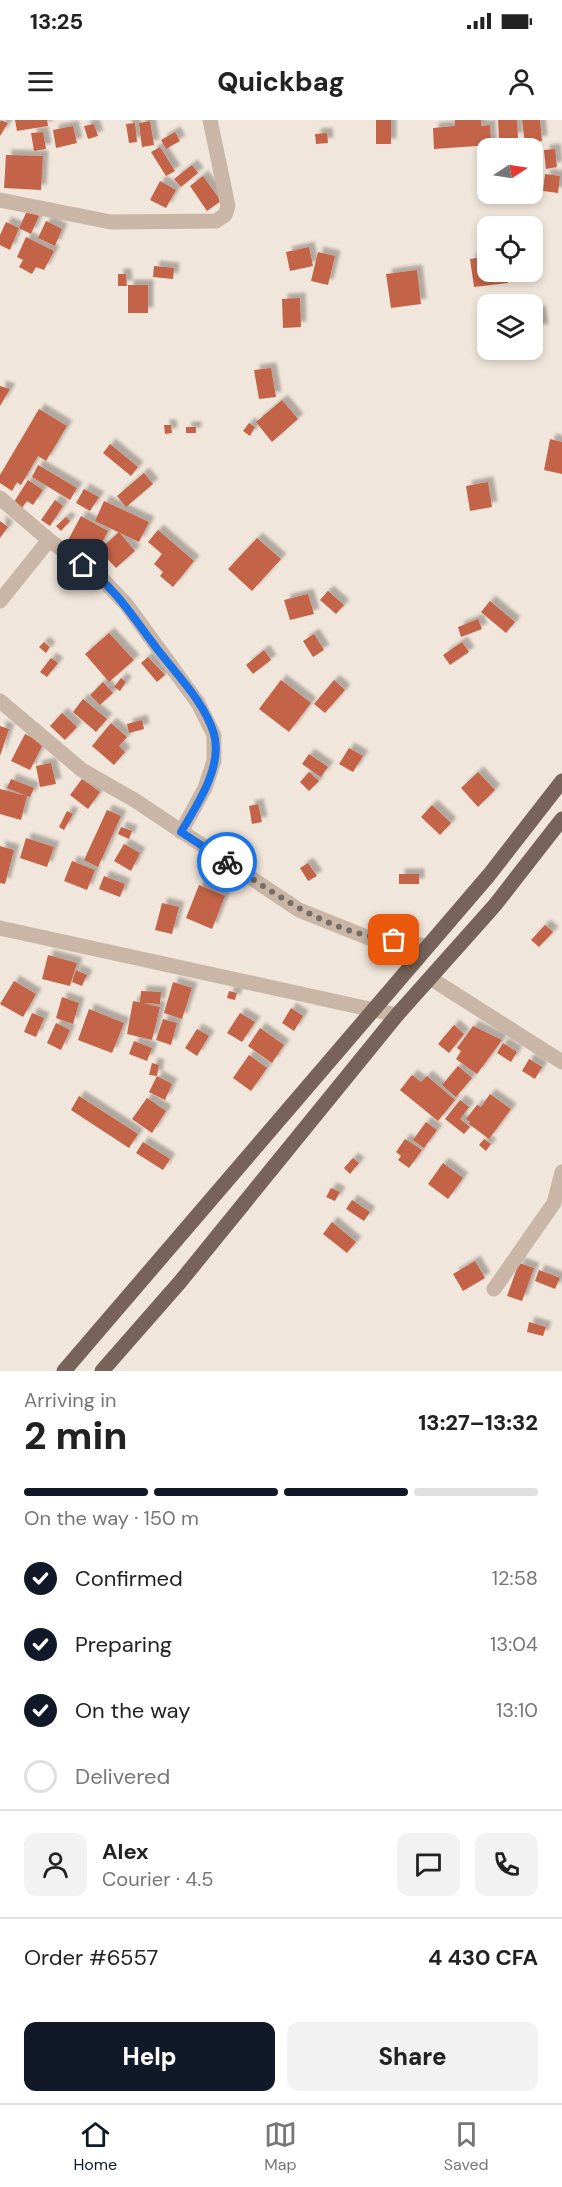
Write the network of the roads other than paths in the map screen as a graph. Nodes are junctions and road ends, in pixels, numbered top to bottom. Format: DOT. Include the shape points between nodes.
graph roads {
  1 [pos="210,120"];
  2 [pos="0,200"];
  3 [pos="0,498"];
  4 [pos="49,540"];
  5 [pos="0,601"];
  6 [pos="0,701"];
  7 [pos="562,781"];
  8 [pos="562,819"];
  9 [pos="181,832"];
  10 [pos="0,928"];
  11 [pos="427,946"];
  12 [pos="430,978"];
  13 [pos="372,1010"];
  14 [pos="397,1015"];
  15 [pos="562,1062"];
  16 [pos="562,1172"];
  17 [pos="494,1289"];
  18 [pos="64,1371"];
  19 [pos="102,1371"];
  1 -- 2 [label="street" via="228,206 216,221 111,222"];
  3 -- 4 [label="street"];
  4 -- 5 [label="street"];
  4 -- 9 [label="street" via="100,577 126,604 198,703 214,735 214,761 205,788"];
  6 -- 9 [label="street" via="82,770"];
  7 -- 11 [label="main road" via="489,875"];
  8 -- 12 [label="main road" via="495,905"];
  9 -- 11 [label="street" via="308,914 369,938"];
  10 -- 13 [label="street"];
  11 -- 13 [label="main road"];
  12 -- 14 [label="main road"];
  12 -- 15 [label="street"];
  13 -- 14 [label="street"];
  13 -- 18 [label="main road"];
  14 -- 19 [label="main road" via="180,1282"];
  16 -- 17 [label="street" via="554,1203"];
}
